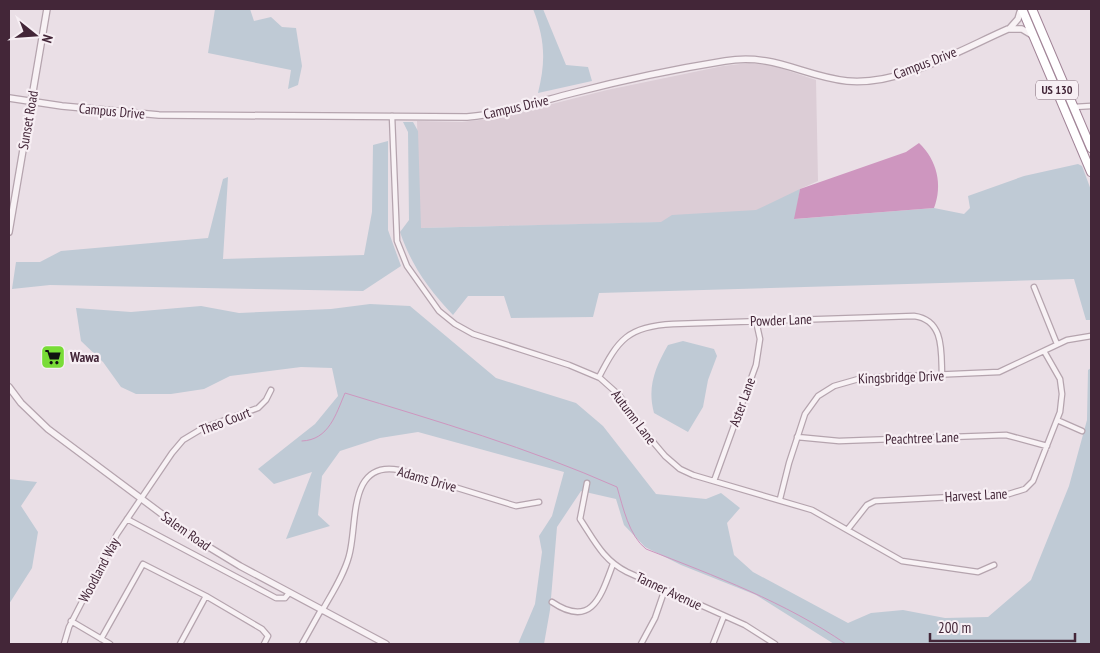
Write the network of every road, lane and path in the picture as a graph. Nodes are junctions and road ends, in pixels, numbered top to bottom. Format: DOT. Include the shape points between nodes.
graph roads {
  1 [pos="47,9"];
  2 [pos="1022,9"];
  3 [pos="1032,9"];
  4 [pos="1008,29"];
  5 [pos="1034,36"];
  6 [pos="9,98"];
  7 [pos="31,102"];
  8 [pos="1091,106"];
  9 [pos="1074,107"];
  10 [pos="392,116"];
  11 [pos="1091,148"];
  12 [pos="1091,172"];
  13 [pos="9,232"];
  14 [pos="1034,287"];
  15 [pos="756,321"];
  16 [pos="1091,336"];
  17 [pos="1057,344"];
  18 [pos="1044,351"];
  19 [pos="942,376"];
  20 [pos="599,377"];
  21 [pos="9,387"];
  22 [pos="271,390"];
  23 [pos="1057,420"];
  24 [pos="1082,431"];
  25 [pos="797,437"];
  26 [pos="1047,446"];
  27 [pos="714,482"];
  28 [pos="586,483"];
  29 [pos="142,499"];
  30 [pos="780,499"];
  31 [pos="539,502"];
  32 [pos="127,518"];
  33 [pos="848,530"];
  34 [pos="613,564"];
  35 [pos="994,565"];
  36 [pos="665,589"];
  37 [pos="290,593"];
  38 [pos="206,596"];
  39 [pos="552,602"];
  40 [pos="321,610"];
  41 [pos="724,616"];
  42 [pos="71,621"];
  43 [pos="101,639"];
  44 [pos="64,644"];
  45 [pos="110,644"];
  46 [pos="180,644"];
  47 [pos="264,644"];
  48 [pos="302,644"];
  49 [pos="386,644"];
  50 [pos="641,644"];
  51 [pos="713,644"];
  52 [pos="775,644"];
  1 -- 7 [label="street, Sunset Road"];
  2 -- 4 [label="street"];
  2 -- 5 [label="highway, US 130"];
  3 -- 9 [label="highway, US 130"];
  4 -- 5 [label="street" via="1022,29"];
  4 -- 10 [label="street, Campus Drive" via="910,71 880,79 836,79 786,64 743,59 602,86 488,115"];
  5 -- 12 [label="highway, US 130"];
  6 -- 7 [label="street, Campus Drive"];
  7 -- 10 [label="street, Campus Drive" via="159,115"];
  7 -- 13 [label="street, Sunset Road"];
  8 -- 9 [label="street"];
  9 -- 11 [label="highway, US 130"];
  10 -- 20 [label="street, Autumn Lane" via="397,241 407,266 434,306 467,331"];
  14 -- 17 [label="street"];
  15 -- 19 [label="street, Powder Lane" via="920,317 938,331"];
  15 -- 20 [label="street, Powder Lane" via="641,328 617,345"];
  15 -- 27 [label="street, Aster Lane" via="760,339 756,365"];
  16 -- 17 [label="street, Kingsbridge Drive"];
  17 -- 18 [label="street, Kingsbridge Drive"];
  18 -- 19 [label="street, Kingsbridge Drive" via="999,372"];
  18 -- 23 [label="street, Harvest Lane" via="1053,364 1061,387"];
  19 -- 25 [label="street, Kingsbridge Drive" via="862,378 839,383 809,406"];
  20 -- 27 [label="street, Autumn Lane" via="619,394 643,430 670,461 686,472"];
  21 -- 29 [label="street, Salem Road" via="42,424"];
  22 -- 29 [label="street, Theo Court" via="258,408 203,428 183,440"];
  23 -- 24 [label="street"];
  23 -- 26 [label="street, Harvest Lane"];
  25 -- 26 [label="street, Peachtree Lane" via="845,441 1006,435"];
  25 -- 30 [label="street, Kingsbridge Drive"];
  26 -- 33 [label="street, Harvest Lane" via="1033,481 1020,492 875,501 867,505"];
  27 -- 30 [label="street, Autumn Lane"];
  28 -- 34 [label="street, Tanner Avenue" via="580,519"];
  29 -- 32 [label="street, Woodland Way"];
  29 -- 37 [label="street, Salem Road" via="203,544"];
  30 -- 33 [label="street, Autumn Lane" via="819,513"];
  31 -- 40 [label="street, Adams Drive" via="516,506 399,470 377,472 361,487 349,558"];
  32 -- 37 [label="street" via="276,598 285,598"];
  32 -- 42 [label="street, Woodland Way"];
  33 -- 35 [label="street, Autumn Lane" via="890,556 908,563 978,572"];
  34 -- 36 [label="street, Tanner Avenue"];
  34 -- 39 [label="street" via="600,597 586,610 568,612"];
  36 -- 41 [label="street, Tanner Avenue"];
  36 -- 50 [label="street"];
  37 -- 40 [label="street, Salem Road"];
  38 -- 43 [label="street" via="143,564"];
  38 -- 46 [label="street"];
  38 -- 47 [label="street" via="262,629 268,636"];
  40 -- 48 [label="street, Adams Drive"];
  40 -- 49 [label="street, Salem Road"];
  41 -- 51 [label="street"];
  41 -- 52 [label="street, Tanner Avenue"];
  42 -- 43 [label="street"];
  42 -- 44 [label="street, Woodland Way"];
  43 -- 45 [label="street"];
}
